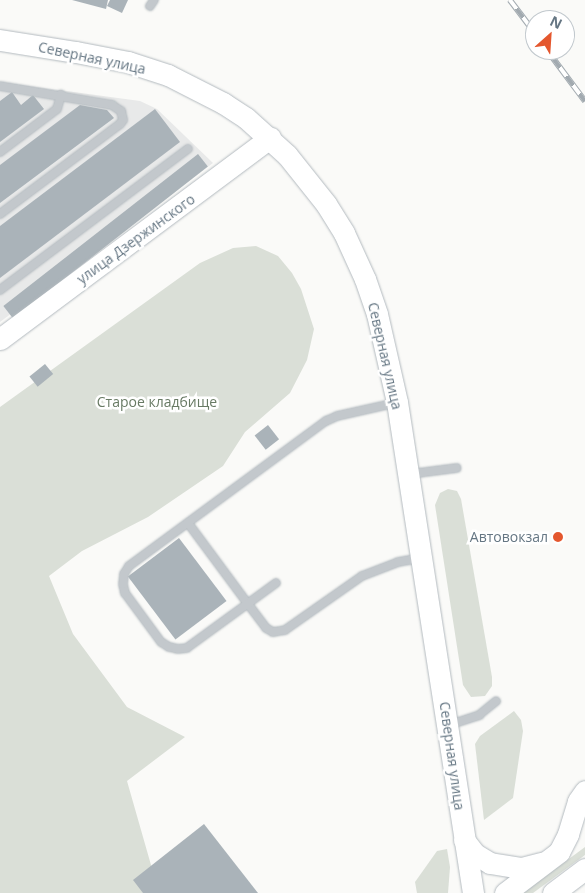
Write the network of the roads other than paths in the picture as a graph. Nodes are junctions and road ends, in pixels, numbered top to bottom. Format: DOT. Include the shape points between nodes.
graph roads {
  1 [pos="0,40"];
  2 [pos="0,86"];
  3 [pos="61,95"];
  4 [pos="270,138"];
  5 [pos="188,148"];
  6 [pos="0,152"];
  7 [pos="0,214"];
  8 [pos="0,290"];
  9 [pos="0,339"];
  10 [pos="397,402"];
  11 [pos="457,468"];
  12 [pos="410,474"];
  13 [pos="188,523"];
  14 [pos="423,558"];
  15 [pos="276,583"];
  16 [pos="248,604"];
  17 [pos="496,701"];
  18 [pos="447,725"];
  19 [pos="585,791"];
  20 [pos="585,833"];
  21 [pos="464,840"];
  22 [pos="555,856"];
  23 [pos="585,869"];
  24 [pos="473,893"];
  25 [pos="505,893"];
  26 [pos="553,893"];
  1 -- 4 [label="main road, Северная улица" via="128,62 168,75 223,103"];
  2 -- 3 [label="lane"];
  3 -- 6 [label="lane" via="57,109"];
  3 -- 7 [label="lane" via="112,105 120,111 123,120"];
  4 -- 9 [label="main road, улица Дзержинского"];
  4 -- 10 [label="main road, Северная улица" via="305,175 354,252 377,314"];
  5 -- 8 [label="lane"];
  10 -- 12 [label="main road, Северная улица"];
  10 -- 13 [label="lane" via="326,421"];
  11 -- 12 [label="lane"];
  12 -- 14 [label="main road, Северная улица"];
  13 -- 16 [label="lane"];
  13 -- 16 [label="lane" via="129,566 124,574 124,593 161,642 178,649 187,648"];
  14 -- 16 [label="lane" via="398,562 362,576 278,632 266,628"];
  14 -- 18 [label="main road, Северная улица"];
  15 -- 16 [label="lane"];
  17 -- 18 [label="lane" via="479,715"];
  18 -- 21 [label="main road, Северная улица"];
  19 -- 22 [label="main road" via="578,801 568,834"];
  20 -- 22 [label="main road"];
  21 -- 22 [label="main road" via="482,859 499,866 528,868"];
  21 -- 24 [label="main road, Северная улица"];
  22 -- 25 [label="main road"];
  23 -- 26 [label="main road"];
}
